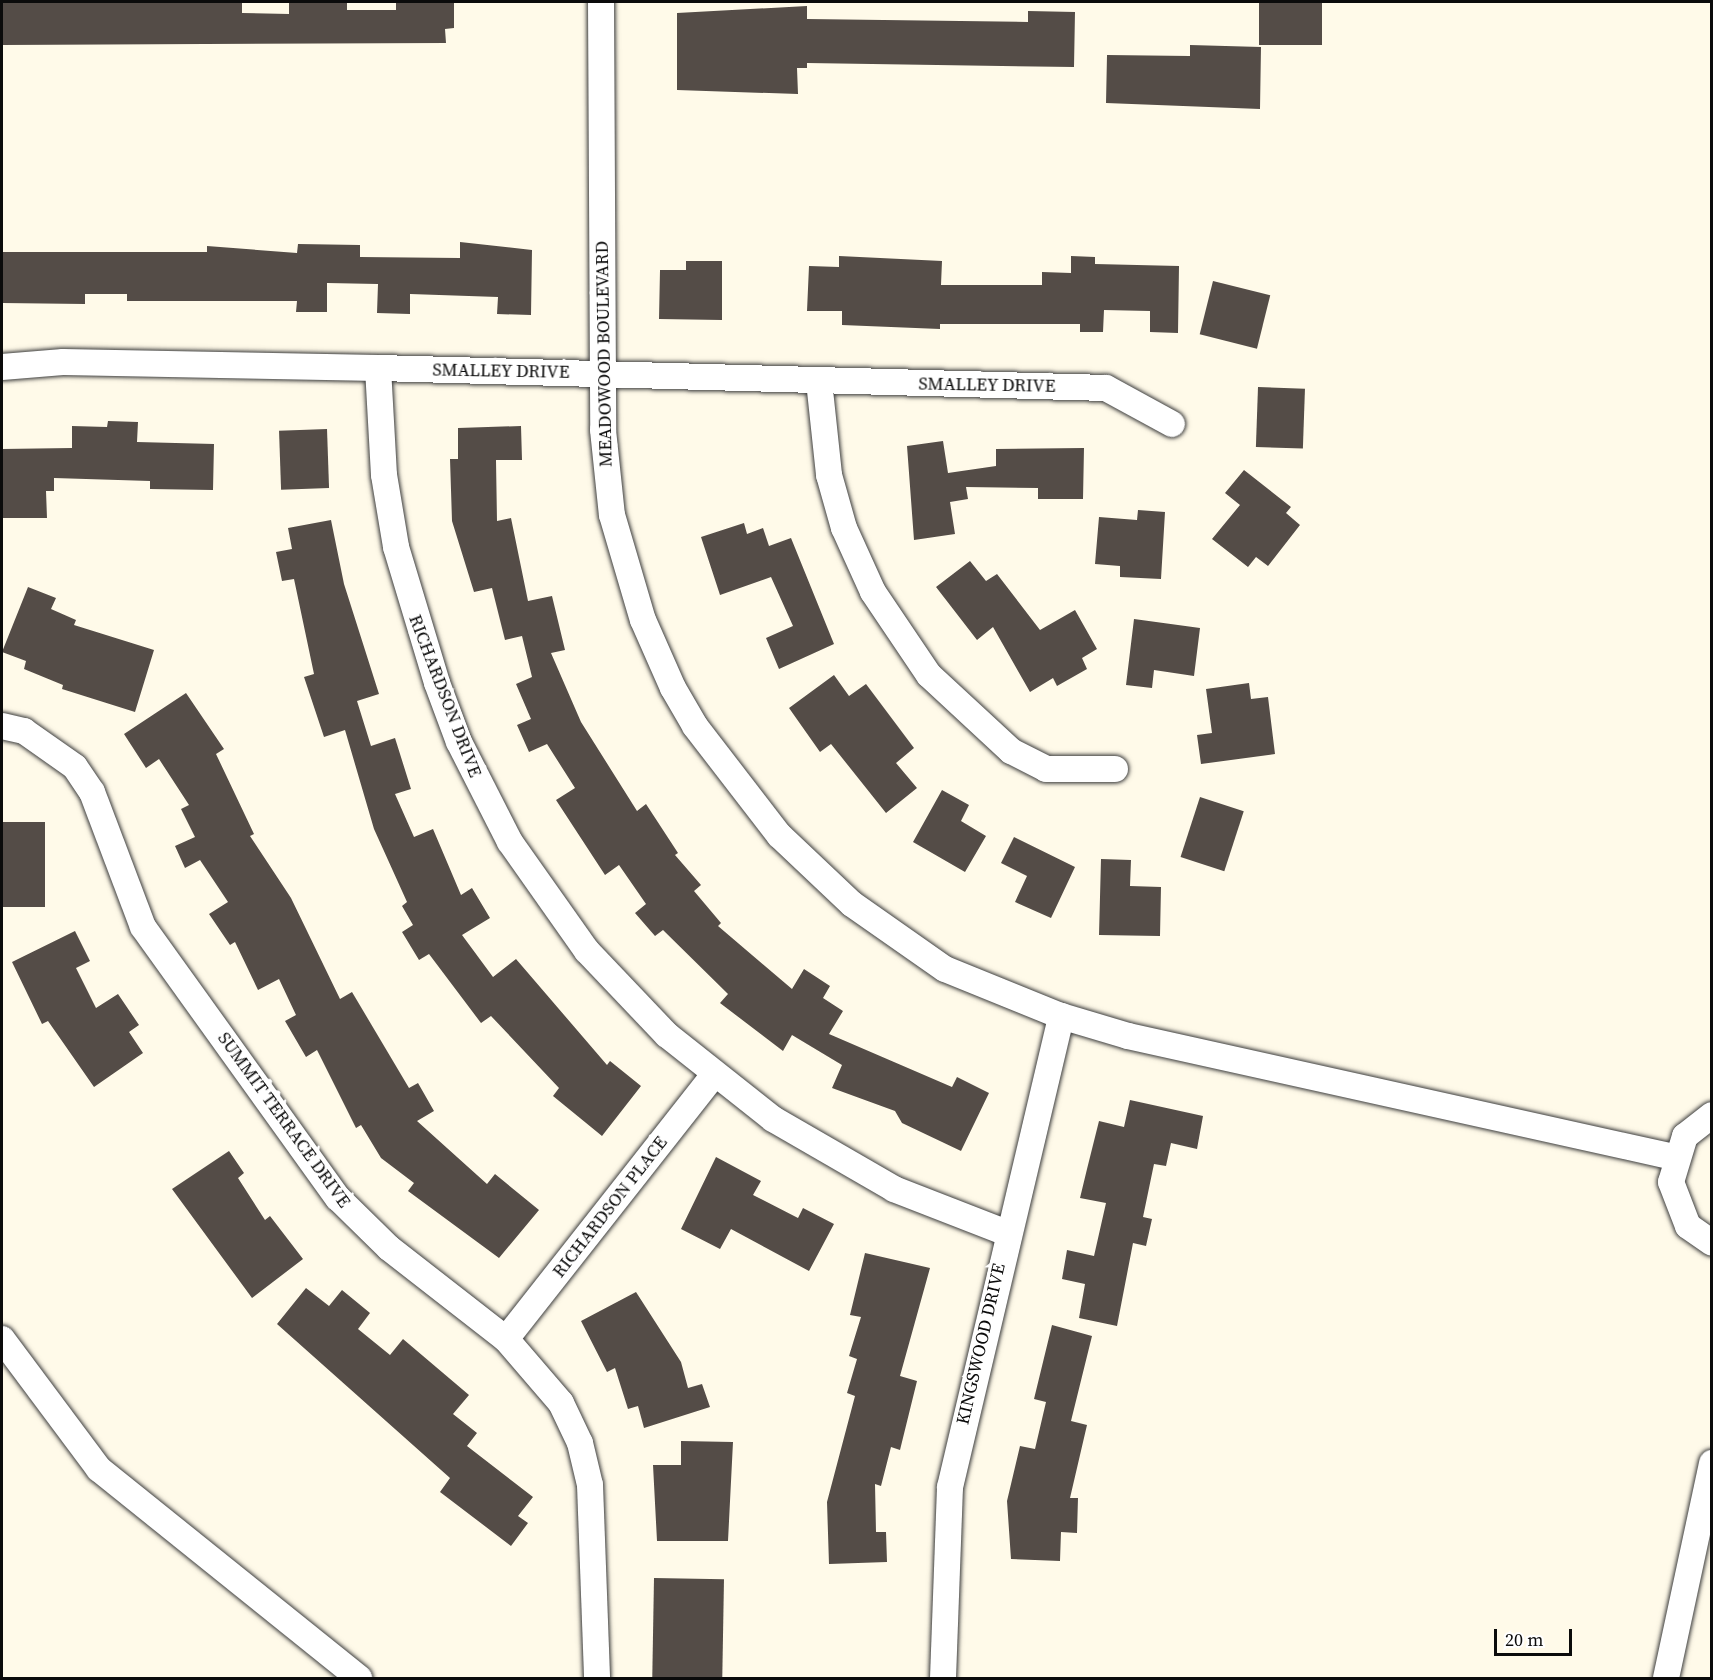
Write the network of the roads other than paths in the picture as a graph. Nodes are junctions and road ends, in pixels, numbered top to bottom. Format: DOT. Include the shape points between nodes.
graph roads {
  1 [pos="601,2"];
  2 [pos="2,367"];
  3 [pos="378,368"];
  4 [pos="601,373"];
  5 [pos="819,381"];
  6 [pos="1172,424"];
  7 [pos="2,726"];
  8 [pos="1115,769"];
  9 [pos="1061,1016"];
  10 [pos="714,1075"];
  11 [pos="1712,1115"];
  12 [pos="1674,1157"];
  13 [pos="1007,1233"];
  14 [pos="1712,1243"];
  15 [pos="2,1339"];
  16 [pos="506,1339"];
  17 [pos="1712,1463"];
  18 [pos="359,1678"];
  19 [pos="597,1678"];
  20 [pos="943,1678"];
  21 [pos="1666,1678"];
  1 -- 4 [label="street, MEADOWOOD BOULEVARD"];
  2 -- 3 [label="street, SMALLEY DRIVE" via="63,362"];
  3 -- 4 [label="street, SMALLEY DRIVE"];
  3 -- 10 [label="street, RICHARDSON DRIVE" via="384,475 408,600 480,786 510,842 587,951"];
  4 -- 5 [label="street, SMALLEY DRIVE"];
  4 -- 9 [label="street, MEADOWOOD BOULEVARD" via="615,525 646,628 695,726 779,835 852,904 945,969"];
  5 -- 6 [label="street, SMALLEY DRIVE" via="1106,388"];
  5 -- 8 [label="street" via="830,475 844,528 873,592 929,675 1011,751 1046,770"];
  7 -- 16 [label="street, SUMMIT TERRACE DRIVE" via="24,731 75,767 92,792 143,927 338,1198 389,1248"];
  9 -- 12 [label="street, MEADOWOOD BOULEVARD"];
  9 -- 13 [label="street, KINGSWOOD DRIVE"];
  10 -- 13 [label="street, RICHARDSON DRIVE" via="838,1159 894,1189"];
  10 -- 16 [label="street, RICHARDSON PLACE"];
  11 -- 12 [label="street" via="1685,1136"];
  12 -- 14 [label="street" via="1676,1205 1688,1226"];
  13 -- 20 [label="street, KINGSWOOD DRIVE" via="950,1487"];
  15 -- 18 [label="street" via="99,1469"];
  16 -- 19 [label="street, SUMMIT TERRACE DRIVE" via="538,1371 580,1443 595,1531"];
  17 -- 21 [label="street"];
}
